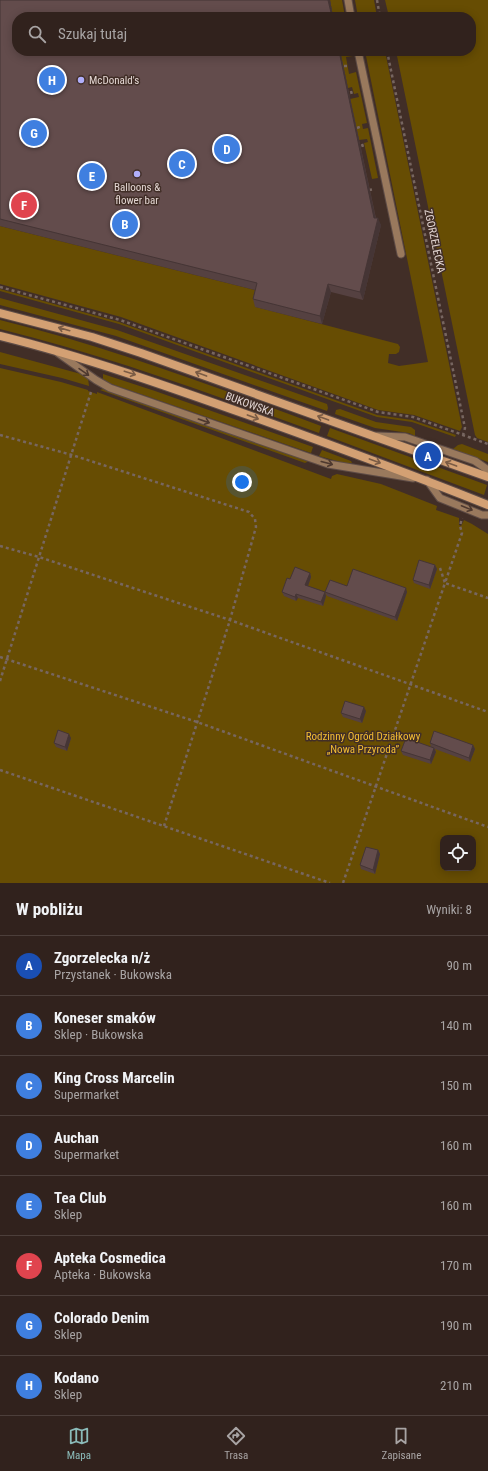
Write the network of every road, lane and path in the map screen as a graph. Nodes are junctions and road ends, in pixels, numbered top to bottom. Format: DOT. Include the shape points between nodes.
graph roads {
  1 [pos="348,0"];
  2 [pos="377,0"];
  3 [pos="350,12"];
  4 [pos="379,12"];
  5 [pos="359,56"];
  6 [pos="388,56"];
  7 [pos="344,66"];
  8 [pos="348,66"];
  9 [pos="362,126"];
  10 [pos="356,128"];
  11 [pos="374,189"];
  12 [pos="370,190"];
  13 [pos="400,254"];
  14 [pos="0,287"];
  15 [pos="0,313"];
  16 [pos="0,336"];
  17 [pos="53,349"];
  18 [pos="92,391"];
  19 [pos="0,435"];
  20 [pos="463,435"];
  21 [pos="373,436"];
  22 [pos="488,444"];
  23 [pos="72,455"];
  24 [pos="488,470"];
  25 [pos="488,477"];
  26 [pos="427,480"];
  27 [pos="488,505"];
  28 [pos="488,514"];
  29 [pos="463,516"];
  30 [pos="0,546"];
  31 [pos="39,557"];
  32 [pos="440,568"];
  33 [pos="445,583"];
  34 [pos="488,598"];
  35 [pos="230,620"];
  36 [pos="0,657"];
  37 [pos="7,659"];
  38 [pos="0,681"];
  39 [pos="411,684"];
  40 [pos="488,712"];
  41 [pos="197,722"];
  42 [pos="0,770"];
  43 [pos="376,786"];
  44 [pos="164,826"];
  45 [pos="488,827"];
  46 [pos="330,883"];
  47 [pos="344,883"];
  1 -- 3 [label="lane"];
  2 -- 4 [label="path"];
  5 -- 13 [label="lane"];
  6 -- 20 [label="path, ZGORZELECKA" via="465,428"];
  7 -- 8 [label="path"];
  9 -- 10 [label="path"];
  11 -- 12 [label="path"];
  14 -- 20 [label="path" via="120,320 378,412 413,417"];
  21 -- 15 [label="main road, BUKOWSKA, one-way" via="141,353 92,337"];
  16 -- 17 [label="main road, BUKOWSKA"];
  17 -- 26 [label="main road, BUKOWSKA, one-way" via="145,378"];
  17 -- 26 [label="lane, one-way" via="110,388 328,464"];
  18 -- 23 [label="path" via="95,393 90,398"];
  19 -- 23 [label="path"];
  20 -- 22 [label="path"];
  21 -- 24 [label="lane" via="406,436 475,461"];
  25 -- 21 [label="main road, BUKOWSKA, one-way"];
  23 -- 31 [label="path"];
  23 -- 35 [label="path" via="249,512 255,519 256,527"];
  26 -- 27 [label="main road, BUKOWSKA"];
  26 -- 28 [label="lane, one-way" via="440,498 482,515"];
  29 -- 33 [label="path" via="460,526 462,533"];
  30 -- 31 [label="path"];
  31 -- 35 [label="path"];
  31 -- 37 [label="path"];
  32 -- 33 [label="path"];
  33 -- 34 [label="path"];
  33 -- 39 [label="path"];
  35 -- 39 [label="path"];
  35 -- 41 [label="path"];
  36 -- 37 [label="path"];
  37 -- 38 [label="path"];
  37 -- 41 [label="path"];
  39 -- 40 [label="path"];
  39 -- 43 [label="path"];
  41 -- 43 [label="path"];
  41 -- 44 [label="path"];
  42 -- 44 [label="path"];
  43 -- 45 [label="path"];
  43 -- 47 [label="path"];
  44 -- 46 [label="path"];
}
